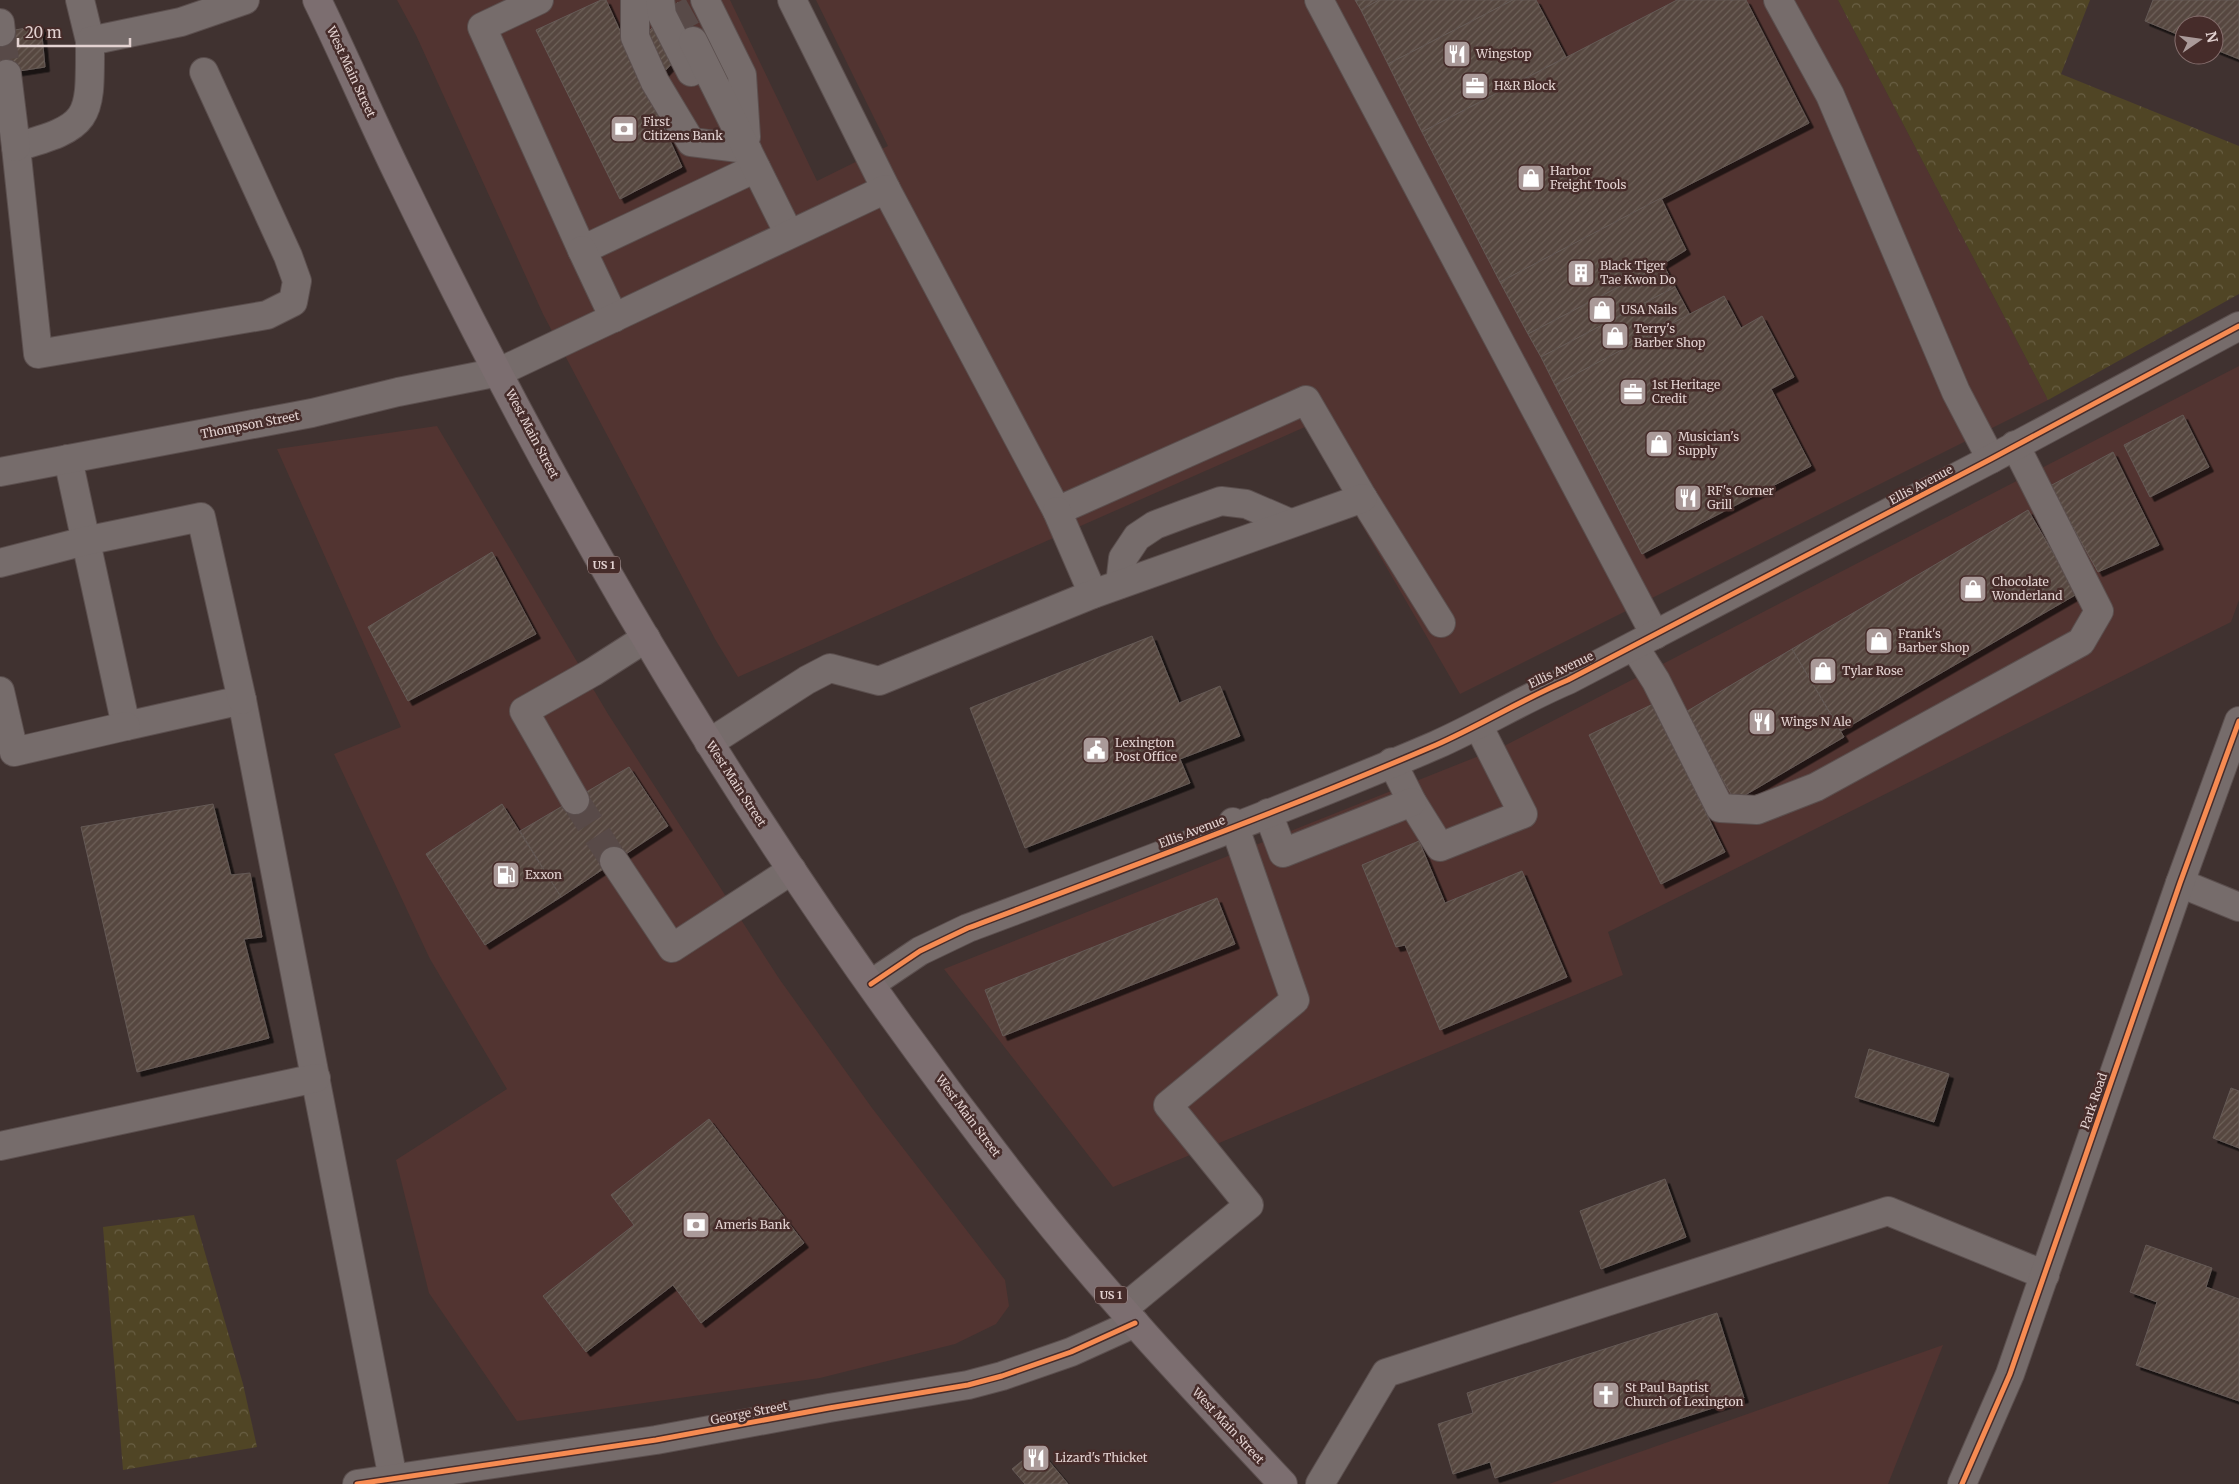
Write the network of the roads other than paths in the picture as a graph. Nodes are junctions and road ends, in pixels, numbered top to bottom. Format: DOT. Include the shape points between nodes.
graph roads {
  1 [pos="80,0"];
  2 [pos="245,0"];
  3 [pos="317,0"];
  4 [pos="539,0"];
  5 [pos="635,0"];
  6 [pos="706,0"];
  7 [pos="792,0"];
  8 [pos="1319,0"];
  9 [pos="1778,0"];
  10 [pos="664,1"];
  11 [pos="90,41"];
  12 [pos="693,41"];
  13 [pos="204,72"];
  14 [pos="7,74"];
  15 [pos="16,148"];
  16 [pos="752,158"];
  17 [pos="886,189"];
  18 [pos="789,234"];
  19 [pos="582,250"];
  20 [pos="614,318"];
  21 [pos="2239,326"];
  22 [pos="499,372"];
  23 [pos="2015,445"];
  24 [pos="68,459"];
  25 [pos="1991,459"];
  26 [pos="0,472"];
  27 [pos="1363,498"];
  28 [pos="1057,511"];
  29 [pos="1290,523"];
  30 [pos="85,541"];
  31 [pos="0,563"];
  32 [pos="1120,584"];
  33 [pos="1093,594"];
  34 [pos="1441,623"];
  35 [pos="646,638"];
  36 [pos="1644,640"];
  37 [pos="0,691"];
  38 [pos="242,700"];
  39 [pos="2239,722"];
  40 [pos="1478,725"];
  41 [pos="126,726"];
  42 [pos="709,743"];
  43 [pos="1392,762"];
  44 [pos="575,800"];
  45 [pos="1412,802"];
  46 [pos="1268,813"];
  47 [pos="1233,824"];
  48 [pos="614,861"];
  49 [pos="792,870"];
  50 [pos="2180,883"];
  51 [pos="2239,907"];
  52 [pos="871,984"];
  53 [pos="316,1078"];
  54 [pos="0,1146"];
  55 [pos="2044,1275"];
  56 [pos="1129,1316"];
  57 [pos="393,1479"];
  58 [pos="357,1484"];
  59 [pos="1283,1484"];
  60 [pos="1320,1484"];
  61 [pos="1962,1484"];
  1 -- 11 [label="street"];
  2 -- 11 [label="street" via="181,22"];
  3 -- 22 [label="main road, West Main Street / US 1" via="400,178"];
  4 -- 19 [label="street" via="482,26"];
  5 -- 16 [label="street" via="635,37 655,82 691,142"];
  6 -- 16 [label="street" via="742,75"];
  7 -- 17 [label="street"];
  8 -- 36 [label="street"];
  9 -- 25 [label="street" via="1830,96 1956,392"];
  10 -- 16 [label="street" via="662,15 720,126"];
  11 -- 15 [label="street" via="90,78 84,113 76,124 63,132"];
  12 -- 16 [label="street"];
  13 -- 15 [label="street" via="297,282 293,302 267,315 38,354"];
  14 -- 15 [label="street"];
  16 -- 18 [label="street"];
  16 -- 19 [label="street"];
  17 -- 18 [label="street, Thompson Street"];
  17 -- 28 [label="street"];
  18 -- 20 [label="street, Thompson Street"];
  19 -- 20 [label="street"];
  20 -- 22 [label="street, Thompson Street"];
  21 -- 23 [label="street, Ellis Avenue"];
  22 -- 24 [label="street, Thompson Street" via="312,413"];
  22 -- 35 [label="main road, West Main Street / US 1"];
  23 -- 25 [label="street, Ellis Avenue"];
  23 -- 36 [label="street" via="2099,611 2081,642 1816,786 1756,810 1720,808 1656,681"];
  24 -- 26 [label="street, Thompson Street"];
  24 -- 30 [label="street"];
  25 -- 36 [label="street, Ellis Avenue"];
  27 -- 28 [label="street" via="1306,400"];
  27 -- 29 [label="street"];
  27 -- 34 [label="street"];
  28 -- 33 [label="street"];
  29 -- 32 [label="street"];
  29 -- 32 [label="street" via="1246,504 1221,501 1187,513 1155,525 1137,537 1123,558"];
  30 -- 31 [label="street"];
  30 -- 38 [label="street" via="201,517"];
  30 -- 41 [label="street"];
  32 -- 33 [label="street"];
  33 -- 42 [label="street" via="879,681 830,668"];
  35 -- 42 [label="main road, West Main Street / US 1"];
  35 -- 44 [label="street" via="524,711"];
  36 -- 40 [label="street, Ellis Avenue"];
  37 -- 41 [label="street" via="14,752"];
  38 -- 41 [label="street"];
  38 -- 53 [label="street"];
  39 -- 50 [label="street, Park Road"];
  40 -- 43 [label="street, Ellis Avenue"];
  40 -- 45 [label="street" via="1523,814 1440,846"];
  42 -- 49 [label="main road, West Main Street / US 1"];
  43 -- 45 [label="street"];
  43 -- 46 [label="street, Ellis Avenue"];
  45 -- 46 [label="street" via="1283,853"];
  46 -- 47 [label="street, Ellis Avenue"];
  47 -- 52 [label="street, Ellis Avenue" via="968,928 920,951"];
  47 -- 56 [label="street, George Street" via="1295,1000 1168,1105 1249,1205"];
  48 -- 49 [label="street" via="672,948"];
  49 -- 52 [label="main road, West Main Street / US 1"];
  50 -- 51 [label="street"];
  50 -- 55 [label="street, Park Road"];
  52 -- 56 [label="main road, West Main Street / US 1" via="1019,1184"];
  53 -- 54 [label="street"];
  53 -- 57 [label="street"];
  55 -- 60 [label="street" via="1888,1211 1386,1373"];
  55 -- 61 [label="street, Park Road" via="2010,1374"];
  56 -- 57 [label="street, George Street" via="1071,1352 968,1385 656,1440"];
  56 -- 59 [label="main road, West Main Street / US 1"];
  57 -- 58 [label="street, George Street"];
}
